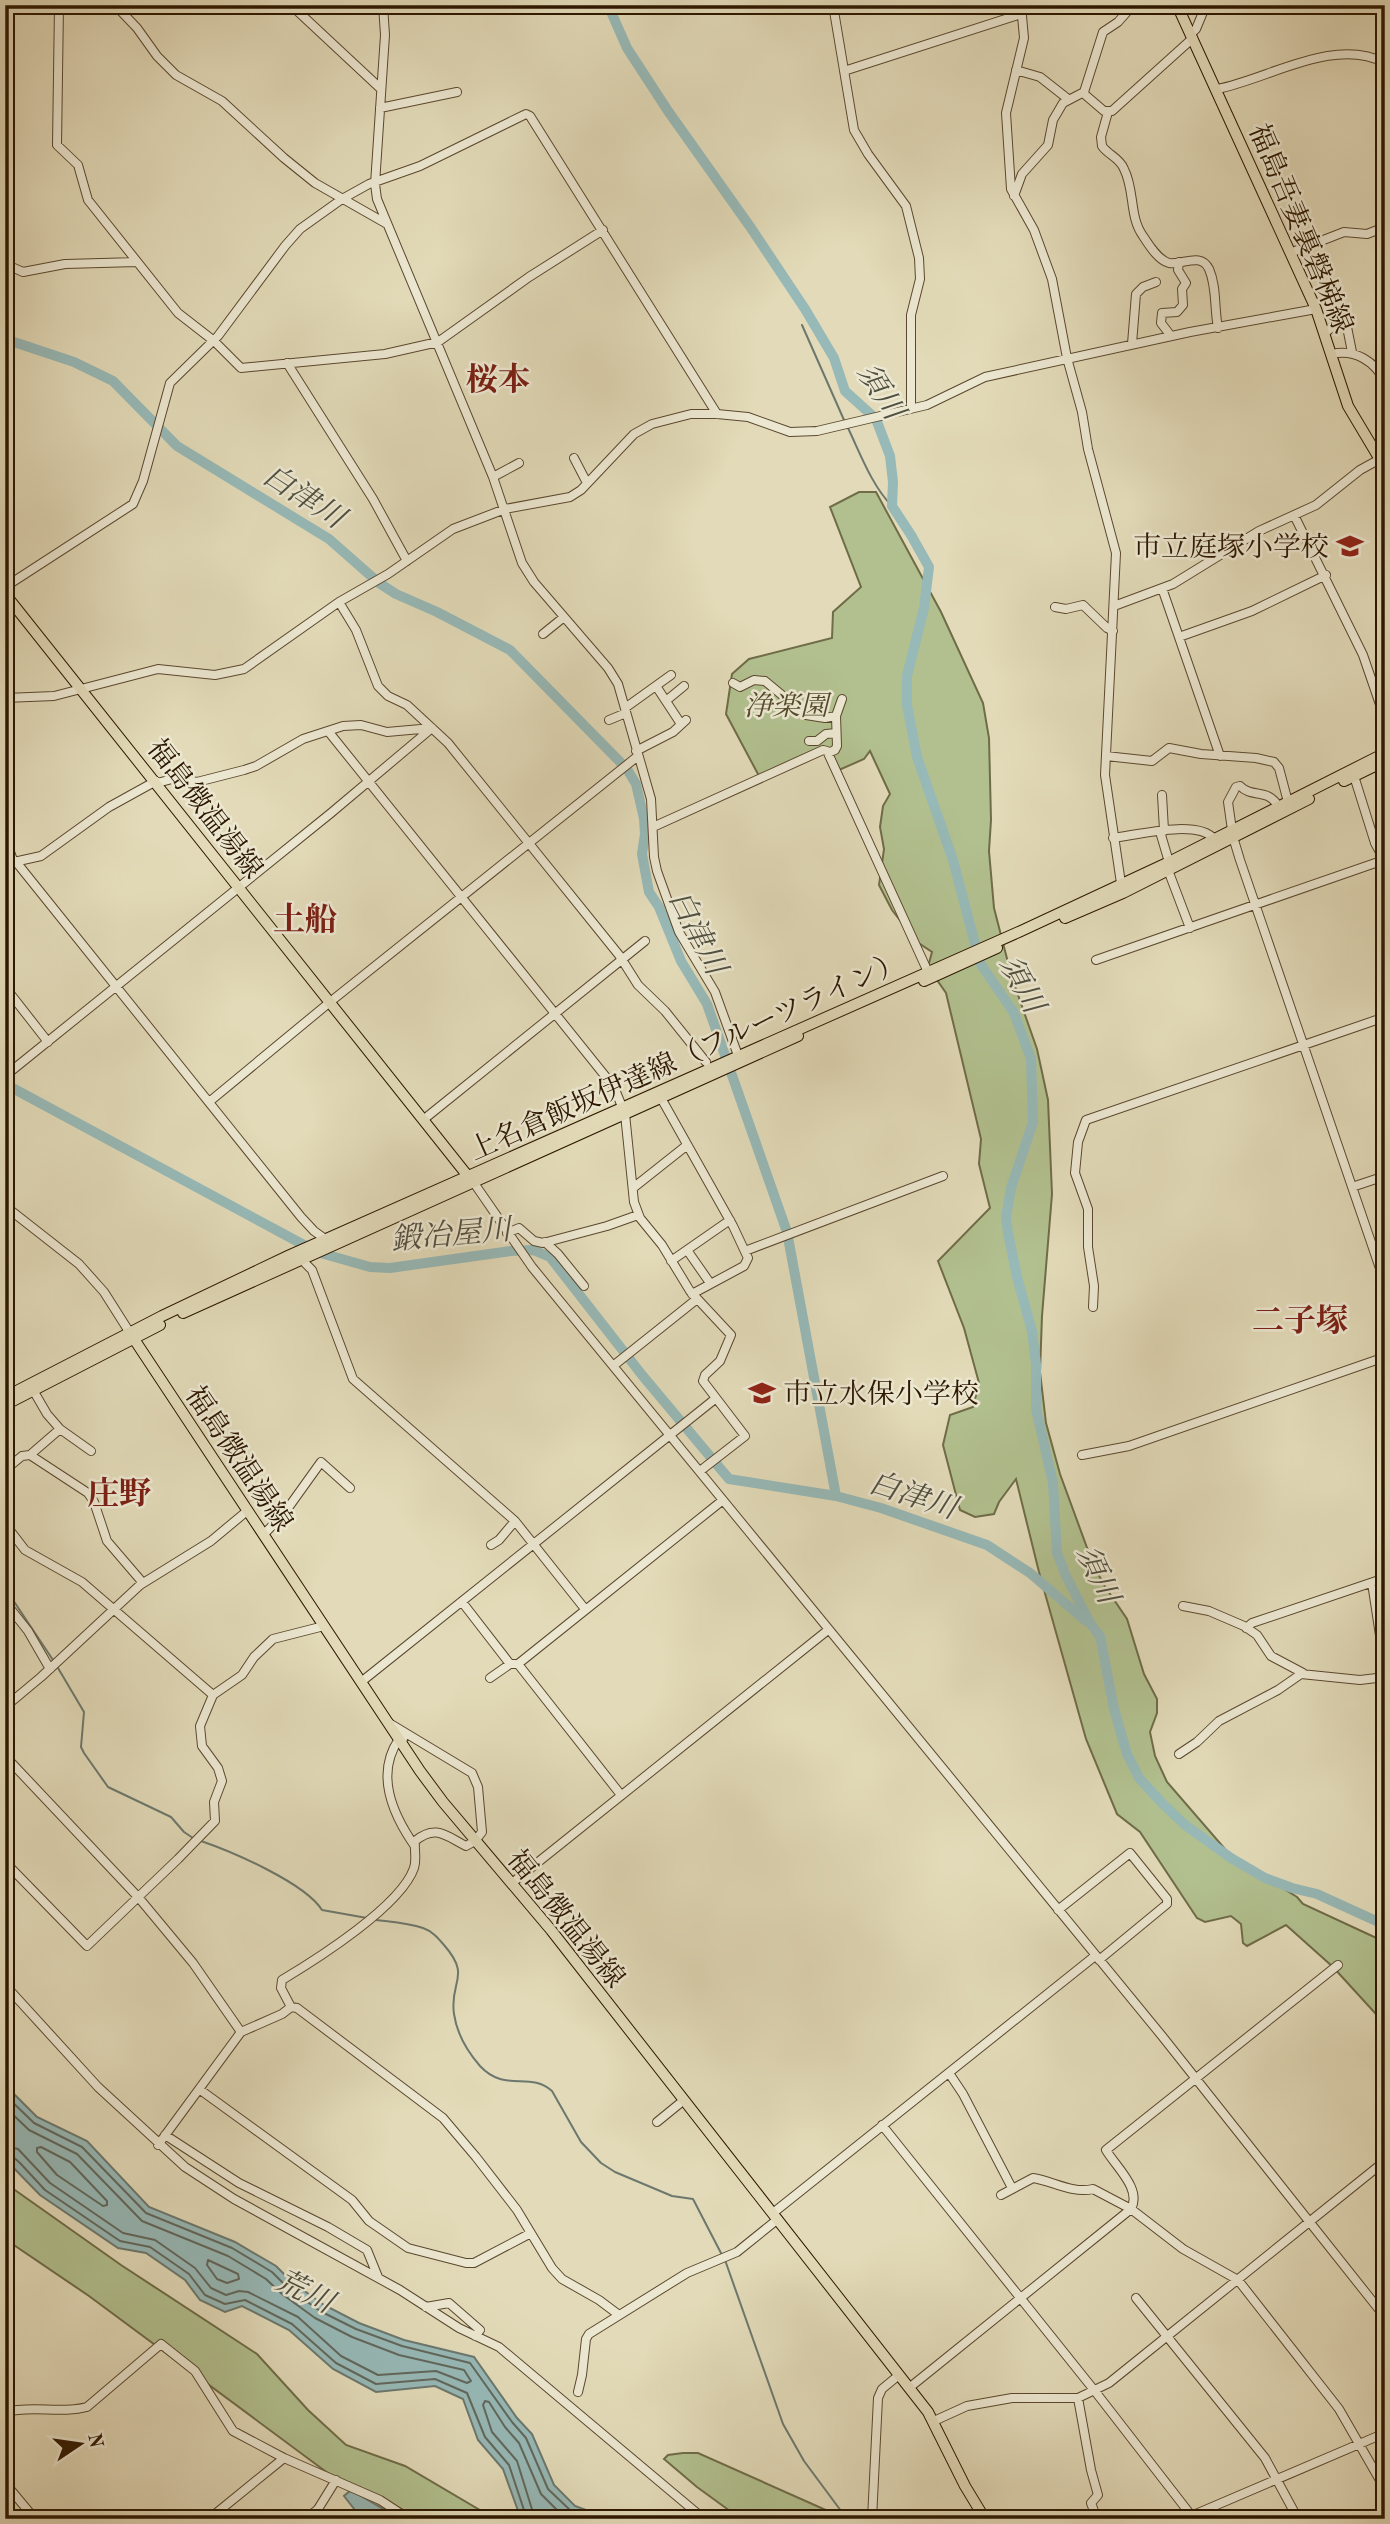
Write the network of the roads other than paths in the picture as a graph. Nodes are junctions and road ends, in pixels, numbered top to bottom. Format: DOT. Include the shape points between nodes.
graph roads {
  1 [pos="59,5"];
  2 [pos="115,5"];
  3 [pos="291,5"];
  4 [pos="383,5"];
  5 [pos="833,5"];
  6 [pos="1133,5"];
  7 [pos="1177,5"];
  8 [pos="1206,5"];
  9 [pos="1021,10"];
  10 [pos="1192,36"];
  11 [pos="1385,63"];
  12 [pos="1016,70"];
  13 [pos="844,71"];
  14 [pos="382,89"];
  15 [pos="1217,89"];
  16 [pos="457,92"];
  17 [pos="1083,93"];
  18 [pos="1068,99"];
  19 [pos="380,108"];
  20 [pos="1108,112"];
  21 [pos="375,183"];
  22 [pos="1014,196"];
  23 [pos="342,199"];
  24 [pos="387,224"];
  25 [pos="1385,227"];
  26 [pos="603,230"];
  27 [pos="1290,253"];
  28 [pos="137,262"];
  29 [pos="1179,262"];
  30 [pos="5,264"];
  31 [pos="1156,282"];
  32 [pos="1316,309"];
  33 [pos="1218,328"];
  34 [pos="1325,333"];
  35 [pos="1171,336"];
  36 [pos="214,341"];
  37 [pos="435,342"];
  38 [pos="1132,344"];
  39 [pos="1352,352"];
  40 [pos="1332,354"];
  41 [pos="1067,358"];
  42 [pos="287,363"];
  43 [pos="1384,377"];
  44 [pos="911,409"];
  45 [pos="717,414"];
  46 [pos="574,457"];
  47 [pos="519,463"];
  48 [pos="1382,463"];
  49 [pos="493,477"];
  50 [pos="587,483"];
  51 [pos="505,509"];
  52 [pos="1294,514"];
  53 [pos="407,561"];
  54 [pos="1326,575"];
  55 [pos="5,586"];
  56 [pos="1162,589"];
  57 [pos="5,594"];
  58 [pos="339,601"];
  59 [pos="1114,606"];
  60 [pos="1055,607"];
  61 [pos="564,617"];
  62 [pos="1113,631"];
  63 [pos="543,634"];
  64 [pos="1179,637"];
  65 [pos="671,675"];
  66 [pos="733,683"];
  67 [pos="656,686"];
  68 [pos="684,686"];
  69 [pos="83,690"];
  70 [pos="5,698"];
  71 [pos="842,699"];
  72 [pos="667,700"];
  73 [pos="626,710"];
  74 [pos="836,716"];
  75 [pos="1385,719"];
  76 [pos="609,720"];
  77 [pos="432,728"];
  78 [pos="328,731"];
  79 [pos="836,733"];
  80 [pos="809,741"];
  81 [pos="637,753"];
  82 [pos="828,753"];
  83 [pos="1385,753"];
  84 [pos="1106,756"];
  85 [pos="1220,756"];
  86 [pos="1385,761"];
  87 [pos="1354,776"];
  88 [pos="157,782"];
  89 [pos="369,782"];
  90 [pos="1162,795"];
  91 [pos="1283,804"];
  92 [pos="653,827"];
  93 [pos="1163,832"];
  94 [pos="1233,833"];
  95 [pos="5,838"];
  96 [pos="1113,838"];
  97 [pos="1214,839"];
  98 [pos="528,844"];
  99 [pos="1384,861"];
  100 [pos="12,863"];
  101 [pos="1169,866"];
  102 [pos="238,887"];
  103 [pos="1122,889"];
  104 [pos="460,897"];
  105 [pos="1256,905"];
  106 [pos="1190,928"];
  107 [pos="645,941"];
  108 [pos="1096,960"];
  109 [pos="621,961"];
  110 [pos="959,961"];
  111 [pos="928,972"];
  112 [pos="5,987"];
  113 [pos="117,987"];
  114 [pos="330,1002"];
  115 [pos="555,1014"];
  116 [pos="1385,1017"];
  117 [pos="48,1042"];
  118 [pos="1304,1045"];
  119 [pos="738,1059"];
  120 [pos="710,1068"];
  121 [pos="5,1076"];
  122 [pos="661,1098"];
  123 [pos="209,1102"];
  124 [pos="624,1110"];
  125 [pos="423,1120"];
  126 [pos="686,1146"];
  127 [pos="943,1176"];
  128 [pos="1385,1176"];
  129 [pos="471,1180"];
  130 [pos="1352,1187"];
  131 [pos="633,1188"];
  132 [pos="5,1206"];
  133 [pos="638,1215"];
  134 [pos="730,1220"];
  135 [pos="507,1233"];
  136 [pos="545,1242"];
  137 [pos="326,1243"];
  138 [pos="687,1250"];
  139 [pos="745,1251"];
  140 [pos="300,1255"];
  141 [pos="671,1261"];
  142 [pos="710,1283"];
  143 [pos="1385,1283"];
  144 [pos="584,1286"];
  145 [pos="694,1296"];
  146 [pos="1093,1307"];
  147 [pos="132,1336"];
  148 [pos="1385,1357"];
  149 [pos="613,1366"];
  150 [pos="33,1390"];
  151 [pos="5,1397"];
  152 [pos="715,1399"];
  153 [pos="5,1405"];
  154 [pos="60,1429"];
  155 [pos="670,1435"];
  156 [pos="90,1451"];
  157 [pos="30,1454"];
  158 [pos="1082,1455"];
  159 [pos="5,1470"];
  160 [pos="700,1471"];
  161 [pos="350,1488"];
  162 [pos="723,1500"];
  163 [pos="247,1511"];
  164 [pos="515,1521"];
  165 [pos="5,1524"];
  166 [pos="263,1535"];
  167 [pos="491,1545"];
  168 [pos="534,1545"];
  169 [pos="1385,1578"];
  170 [pos="143,1583"];
  171 [pos="1372,1583"];
  172 [pos="5,1602"];
  173 [pos="462,1602"];
  174 [pos="1183,1606"];
  175 [pos="585,1609"];
  176 [pos="114,1611"];
  177 [pos="324,1626"];
  178 [pos="1246,1628"];
  179 [pos="828,1630"];
  180 [pos="514,1664"];
  181 [pos="1385,1668"];
  182 [pos="50,1669"];
  183 [pos="1303,1673"];
  184 [pos="1385,1677"];
  185 [pos="490,1678"];
  186 [pos="361,1682"];
  187 [pos="213,1695"];
  188 [pos="5,1707"];
  189 [pos="387,1723"];
  190 [pos="411,1738"];
  191 [pos="398,1739"];
  192 [pos="1179,1754"];
  193 [pos="5,1756"];
  194 [pos="621,1795"];
  195 [pos="475,1841"];
  196 [pos="414,1845"];
  197 [pos="5,1863"];
  198 [pos="512,1883"];
  199 [pos="138,1897"];
  200 [pos="1058,1910"];
  201 [pos="1097,1958"];
  202 [pos="1338,1965"];
  203 [pos="5,1985"];
  204 [pos="292,2007"];
  205 [pos="241,2032"];
  206 [pos="949,2073"];
  207 [pos="1196,2079"];
  208 [pos="199,2089"];
  209 [pos="684,2100"];
  210 [pos="657,2122"];
  211 [pos="882,2125"];
  212 [pos="165,2135"];
  213 [pos="158,2145"];
  214 [pos="1385,2161"];
  215 [pos="1012,2188"];
  216 [pos="1001,2195"];
  217 [pos="1131,2209"];
  218 [pos="775,2216"];
  219 [pos="1310,2223"];
  220 [pos="531,2233"];
  221 [pos="378,2277"];
  222 [pos="1238,2280"];
  223 [pos="1019,2298"];
  224 [pos="1136,2298"];
  225 [pos="426,2307"];
  226 [pos="619,2315"];
  227 [pos="1385,2317"];
  228 [pos="475,2336"];
  229 [pos="1166,2337"];
  230 [pos="899,2375"];
  231 [pos="909,2388"];
  232 [pos="1094,2390"];
  233 [pos="578,2392"];
  234 [pos="1078,2398"];
  235 [pos="5,2412"];
  236 [pos="934,2421"];
  237 [pos="1385,2433"];
  238 [pos="1360,2444"];
  239 [pos="284,2458"];
  240 [pos="336,2480"];
  241 [pos="1276,2480"];
  242 [pos="5,2483"];
  243 [pos="1385,2489"];
  244 [pos="981,2517"];
  245 [pos="1190,2518"];
  246 [pos="35,2519"];
  247 [pos="209,2519"];
  248 [pos="306,2519"];
  249 [pos="409,2519"];
  250 [pos="704,2519"];
  251 [pos="872,2519"];
  252 [pos="1097,2519"];
  253 [pos="1298,2519"];
  1 -- 28 [label="street" via="56,142 78,165 88,200"];
  2 -- 23 [label="street" via="176,75 222,101 300,172"];
  3 -- 14 [label="street"];
  4 -- 14 [label="street"];
  5 -- 13 [label="street"];
  6 -- 17 [label="street" via="1103,32"];
  7 -- 10 [label="main road, 福島吾妻裏磐梯線"];
  8 -- 10 [label="street"];
  9 -- 12 [label="street" via="1024,38"];
  9 -- 13 [label="street"];
  10 -- 15 [label="main road, 福島吾妻裏磐梯線"];
  10 -- 20 [label="street"];
  11 -- 15 [label="street" via="1340,53"];
  12 -- 18 [label="street" via="1040,77"];
  12 -- 22 [label="street" via="1006,113"];
  13 -- 44 [label="street" via="854,130 906,206 919,258 920,279 911,315"];
  14 -- 19 [label="street"];
  15 -- 27 [label="main road, 福島吾妻裏磐梯線"];
  16 -- 19 [label="street"];
  17 -- 18 [label="street"];
  17 -- 20 [label="street"];
  18 -- 22 [label="street" via="1053,120 1048,145 1022,174"];
  19 -- 21 [label="street"];
  20 -- 29 [label="street" via="1102,146 1124,166 1140,233 1161,258"];
  21 -- 23 [label="street"];
  21 -- 24 [label="street"];
  21 -- 26 [label="street" via="528,115"];
  22 -- 41 [label="street" via="1034,230 1052,279"];
  23 -- 24 [label="street"];
  23 -- 36 [label="street" via="291,239"];
  24 -- 37 [label="street"];
  25 -- 27 [label="street" via="1367,234 1344,232"];
  26 -- 37 [label="street"];
  26 -- 45 [label="street"];
  27 -- 32 [label="main road, 福島吾妻裏磐梯線"];
  28 -- 30 [label="street" via="65,264 23,272"];
  28 -- 36 [label="street" via="182,318"];
  29 -- 33 [label="street" via="1206,264 1214,285"];
  29 -- 35 [label="street" via="1186,283 1183,305 1177,312 1162,313 1161,319"];
  31 -- 38 [label="street" via="1136,294"];
  32 -- 33 [label="street"];
  32 -- 34 [label="main road, 福島吾妻裏磐梯線"];
  33 -- 35 [label="street"];
  34 -- 39 [label="street" via="1343,324"];
  34 -- 40 [label="main road, 福島吾妻裏磐梯線"];
  35 -- 38 [label="street"];
  36 -- 42 [label="street" via="241,368"];
  36 -- 55 [label="street" via="170,383 133,504"];
  37 -- 42 [label="street" via="385,355"];
  37 -- 49 [label="street"];
  38 -- 41 [label="street"];
  39 -- 40 [label="street"];
  39 -- 43 [label="street"];
  40 -- 48 [label="main road, 福島吾妻裏磐梯線" via="1348,406"];
  41 -- 44 [label="street" via="981,378 936,402"];
  41 -- 59 [label="street" via="1116,553"];
  42 -- 53 [label="street"];
  44 -- 45 [label="street" via="817,431 790,432 748,417"];
  45 -- 50 [label="street" via="691,414 642,429"];
  46 -- 50 [label="street"];
  47 -- 49 [label="street"];
  48 -- 52 [label="street" via="1360,470 1316,505"];
  49 -- 51 [label="street"];
  50 -- 51 [label="street" via="565,499"];
  51 -- 53 [label="street" via="453,529"];
  51 -- 61 [label="street" via="522,563"];
  52 -- 54 [label="street"];
  52 -- 56 [label="street"];
  53 -- 58 [label="street"];
  54 -- 64 [label="street" via="1252,611"];
  54 -- 75 [label="street" via="1363,655"];
  56 -- 59 [label="street"];
  56 -- 64 [label="street"];
  57 -- 69 [label="main road, 福島微温湯線"];
  58 -- 69 [label="street" via="235,672 215,675 158,669"];
  58 -- 77 [label="street" via="378,686"];
  59 -- 62 [label="street"];
  60 -- 62 [label="street" via="1083,605"];
  61 -- 63 [label="street"];
  61 -- 73 [label="street" via="612,673"];
  62 -- 84 [label="street"];
  64 -- 85 [label="street"];
  65 -- 67 [label="street"];
  66 -- 74 [label="street" via="740,687 754,680 765,681 806,715"];
  67 -- 72 [label="street"];
  67 -- 73 [label="street"];
  68 -- 72 [label="street"];
  69 -- 70 [label="street"];
  69 -- 88 [label="main road, 福島微温湯線"];
  71 -- 74 [label="street"];
  72 -- 81 [label="street" via="684,722"];
  73 -- 76 [label="street"];
  73 -- 81 [label="street"];
  74 -- 79 [label="street"];
  77 -- 78 [label="street" via="381,732 354,725"];
  77 -- 89 [label="street"];
  77 -- 98 [label="street" via="449,743"];
  78 -- 88 [label="street" via="244,770 197,782 176,778"];
  78 -- 89 [label="street"];
  79 -- 80 [label="street"];
  79 -- 82 [label="street" via="836,746"];
  81 -- 92 [label="street" via="651,799"];
  81 -- 98 [label="street"];
  82 -- 92 [label="street" via="823,750"];
  82 -- 111 [label="street"];
  83 -- 91 [label="main road, 上名倉飯坂伊達線（フルーツライン）"];
  84 -- 85 [label="street" via="1152,761 1170,748"];
  84 -- 96 [label="street"];
  85 -- 91 [label="street" via="1276,764"];
  86 -- 87 [label="main road, 上名倉飯坂伊達線（フルーツライン）"];
  87 -- 94 [label="main road, 上名倉飯坂伊達線（フルーツライン）"];
  87 -- 99 [label="street"];
  88 -- 100 [label="street" via="108,807 41,856"];
  88 -- 102 [label="main road, 福島微温湯線"];
  89 -- 102 [label="street"];
  89 -- 104 [label="street"];
  90 -- 93 [label="street"];
  91 -- 94 [label="main road, 上名倉飯坂伊達線（フルーツライン）"];
  91 -- 94 [label="street" via="1237,786 1228,802"];
  92 -- 119 [label="street" via="657,871 676,925 715,992"];
  93 -- 96 [label="street"];
  93 -- 97 [label="street" via="1196,829"];
  93 -- 101 [label="street"];
  94 -- 97 [label="main road, 上名倉飯坂伊達線（フルーツライン）"];
  94 -- 101 [label="main road, 上名倉飯坂伊達線（フルーツライン）"];
  94 -- 105 [label="street"];
  95 -- 100 [label="street"];
  96 -- 103 [label="street"];
  97 -- 101 [label="main road, 上名倉飯坂伊達線（フルーツライン）"];
  98 -- 104 [label="street"];
  98 -- 109 [label="street"];
  99 -- 105 [label="street"];
  100 -- 113 [label="street"];
  101 -- 103 [label="main road, 上名倉飯坂伊達線（フルーツライン）"];
  101 -- 106 [label="street"];
  102 -- 113 [label="street"];
  102 -- 114 [label="main road, 福島微温湯線"];
  103 -- 110 [label="main road, 上名倉飯坂伊達線（フルーツライン）"];
  104 -- 114 [label="street"];
  104 -- 115 [label="street"];
  105 -- 106 [label="street"];
  105 -- 118 [label="street"];
  106 -- 108 [label="street"];
  107 -- 109 [label="street"];
  109 -- 115 [label="street"];
  109 -- 120 [label="street"];
  110 -- 111 [label="main road, 上名倉飯坂伊達線（フルーツライン）"];
  110 -- 119 [label="main road, 上名倉飯坂伊達線（フルーツライン）"];
  111 -- 119 [label="main road, 上名倉飯坂伊達線（フルーツライン）"];
  112 -- 117 [label="street"];
  113 -- 117 [label="street"];
  113 -- 123 [label="street"];
  114 -- 123 [label="street"];
  114 -- 125 [label="main road, 福島微温湯線"];
  115 -- 124 [label="street" via="611,1082"];
  115 -- 125 [label="street"];
  116 -- 118 [label="street"];
  117 -- 121 [label="street"];
  118 -- 130 [label="street"];
  118 -- 146 [label="street" via="1086,1120 1075,1173 1088,1209"];
  119 -- 120 [label="main road, 上名倉飯坂伊達線（フルーツライン）"];
  120 -- 122 [label="main road, 上名倉飯坂伊達線（フルーツライン）"];
  120 -- 124 [label="main road, 上名倉飯坂伊達線（フルーツライン）"];
  122 -- 124 [label="main road, 上名倉飯坂伊達線（フルーツライン）"];
  122 -- 126 [label="street"];
  123 -- 137 [label="street"];
  124 -- 129 [label="main road, 上名倉飯坂伊達線（フルーツライン）"];
  124 -- 131 [label="street"];
  125 -- 129 [label="main road, 福島微温湯線"];
  126 -- 131 [label="street"];
  126 -- 134 [label="street"];
  127 -- 139 [label="street"];
  128 -- 130 [label="street"];
  129 -- 135 [label="street"];
  129 -- 137 [label="main road, 上名倉飯坂伊達線（フルーツライン）"];
  130 -- 143 [label="street"];
  131 -- 133 [label="street"];
  132 -- 147 [label="street" via="79,1264"];
  133 -- 136 [label="street"];
  133 -- 141 [label="street"];
  134 -- 138 [label="street"];
  134 -- 139 [label="street"];
  135 -- 136 [label="street" via="519,1228 534,1241"];
  135 -- 149 [label="street"];
  136 -- 144 [label="street"];
  137 -- 140 [label="main road, 上名倉飯坂伊達線（フルーツライン）"];
  138 -- 141 [label="street"];
  138 -- 142 [label="street"];
  139 -- 142 [label="street" via="746,1264"];
  140 -- 147 [label="main road, 上名倉飯坂伊達線（フルーツライン）"];
  140 -- 164 [label="street" via="312,1270 353,1379"];
  141 -- 145 [label="street"];
  142 -- 145 [label="street"];
  145 -- 149 [label="street"];
  145 -- 152 [label="street" via="731,1335 719,1363 704,1377"];
  147 -- 150 [label="main road, 上名倉飯坂伊達線（フルーツライン）"];
  147 -- 151 [label="main road, 上名倉飯坂伊達線（フルーツライン）"];
  147 -- 163 [label="main road, 福島微温湯線"];
  148 -- 158 [label="street" via="1129,1446"];
  149 -- 155 [label="street"];
  150 -- 153 [label="main road, 上名倉飯坂伊達線（フルーツライン）"];
  150 -- 154 [label="street"];
  152 -- 155 [label="street"];
  152 -- 160 [label="street" via="745,1436"];
  154 -- 156 [label="street"];
  154 -- 157 [label="street"];
  155 -- 160 [label="street"];
  155 -- 168 [label="street"];
  157 -- 159 [label="street"];
  157 -- 170 [label="street" via="89,1493 107,1541"];
  160 -- 162 [label="street"];
  161 -- 166 [label="street" via="321,1462"];
  162 -- 175 [label="street"];
  162 -- 179 [label="street"];
  163 -- 166 [label="main road, 福島微温湯線"];
  163 -- 170 [label="street" via="211,1541"];
  164 -- 167 [label="street"];
  164 -- 168 [label="street"];
  165 -- 176 [label="street" via="25,1550 73,1576"];
  166 -- 177 [label="main road, 福島微温湯線"];
  168 -- 173 [label="street"];
  168 -- 175 [label="street"];
  169 -- 171 [label="street"];
  170 -- 176 [label="street"];
  171 -- 178 [label="street"];
  171 -- 181 [label="street"];
  172 -- 182 [label="street"];
  173 -- 180 [label="street"];
  173 -- 186 [label="street"];
  174 -- 178 [label="street" via="1209,1611"];
  175 -- 180 [label="street"];
  176 -- 182 [label="street"];
  176 -- 187 [label="street"];
  177 -- 186 [label="main road, 福島微温湯線"];
  177 -- 187 [label="street" via="273,1639 242,1675"];
  178 -- 183 [label="street" via="1257,1635 1271,1656"];
  179 -- 194 [label="street"];
  179 -- 200 [label="street"];
  180 -- 185 [label="street"];
  180 -- 194 [label="street"];
  182 -- 188 [label="street"];
  183 -- 184 [label="street" via="1360,1680"];
  183 -- 192 [label="street" via="1219,1721"];
  186 -- 189 [label="main road, 福島微温湯線"];
  187 -- 199 [label="street" via="200,1726 202,1746 222,1781 214,1802 215,1821"];
  189 -- 190 [label="street"];
  189 -- 191 [label="main road, 福島微温湯線"];
  190 -- 191 [label="street"];
  190 -- 195 [label="street" via="472,1773 482,1832"];
  191 -- 195 [label="main road, 福島微温湯線"];
  191 -- 196 [label="street" via="387,1763 387,1783 397,1816"];
  193 -- 199 [label="street"];
  194 -- 198 [label="street"];
  195 -- 196 [label="street" via="466,1846 444,1833 428,1833"];
  195 -- 198 [label="main road, 福島微温湯線"];
  196 -- 204 [label="street" via="412,1872 376,1915 281,1982"];
  197 -- 199 [label="street" via="85,1946"];
  198 -- 209 [label="main road, 福島微温湯線"];
  199 -- 205 [label="street" via="193,1963"];
  200 -- 201 [label="street"];
  200 -- 201 [label="street" via="1130,1853 1167,1904"];
  201 -- 206 [label="street"];
  201 -- 207 [label="street"];
  202 -- 207 [label="street"];
  203 -- 213 [label="street" via="86,2075"];
  204 -- 205 [label="street"];
  204 -- 220 [label="street" via="443,2118"];
  205 -- 208 [label="street"];
  206 -- 211 [label="street"];
  206 -- 215 [label="street"];
  207 -- 217 [label="street" via="1106,2150 1133,2190"];
  207 -- 219 [label="street"];
  208 -- 212 [label="street"];
  208 -- 220 [label="street" via="352,2200 369,2221 408,2248 471,2263"];
  209 -- 210 [label="street"];
  209 -- 218 [label="main road, 福島微温湯線"];
  211 -- 218 [label="street"];
  211 -- 223 [label="street"];
  212 -- 213 [label="street"];
  212 -- 221 [label="street" via="239,2183 367,2250"];
  213 -- 221 [label="street" via="219,2190"];
  214 -- 219 [label="street"];
  215 -- 216 [label="street"];
  215 -- 217 [label="street" via="1037,2178 1084,2191 1093,2189"];
  217 -- 222 [label="street" via="1184,2249"];
  217 -- 223 [label="street"];
  218 -- 226 [label="street" via="737,2252 687,2273"];
  218 -- 230 [label="main road, 福島微温湯線"];
  219 -- 222 [label="street"];
  219 -- 227 [label="street"];
  220 -- 226 [label="street" via="562,2279"];
  221 -- 225 [label="street"];
  222 -- 229 [label="street"];
  222 -- 238 [label="street" via="1339,2409"];
  223 -- 231 [label="street"];
  223 -- 232 [label="street"];
  224 -- 229 [label="street"];
  225 -- 228 [label="street"];
  225 -- 228 [label="street" via="449,2303 480,2330"];
  226 -- 233 [label="street" via="587,2336"];
  228 -- 250 [label="street" via="504,2350"];
  229 -- 232 [label="street"];
  229 -- 241 [label="street" via="1265,2458"];
  230 -- 231 [label="main road, 福島微温湯線"];
  230 -- 251 [label="street" via="877,2398"];
  231 -- 236 [label="main road, 福島微温湯線"];
  232 -- 234 [label="street"];
  232 -- 245 [label="street"];
  234 -- 236 [label="street" via="1013,2398 967,2406"];
  234 -- 252 [label="street" via="1098,2495 1091,2503"];
  235 -- 239 [label="street" via="87,2407 161,2344 195,2371 233,2431"];
  236 -- 244 [label="main road, 福島微温湯線"];
  237 -- 238 [label="street"];
  238 -- 241 [label="street"];
  238 -- 243 [label="street"];
  239 -- 240 [label="street"];
  239 -- 247 [label="street"];
  240 -- 248 [label="street"];
  240 -- 249 [label="street"];
  241 -- 245 [label="street"];
  241 -- 253 [label="street"];
  242 -- 246 [label="street"];
}
